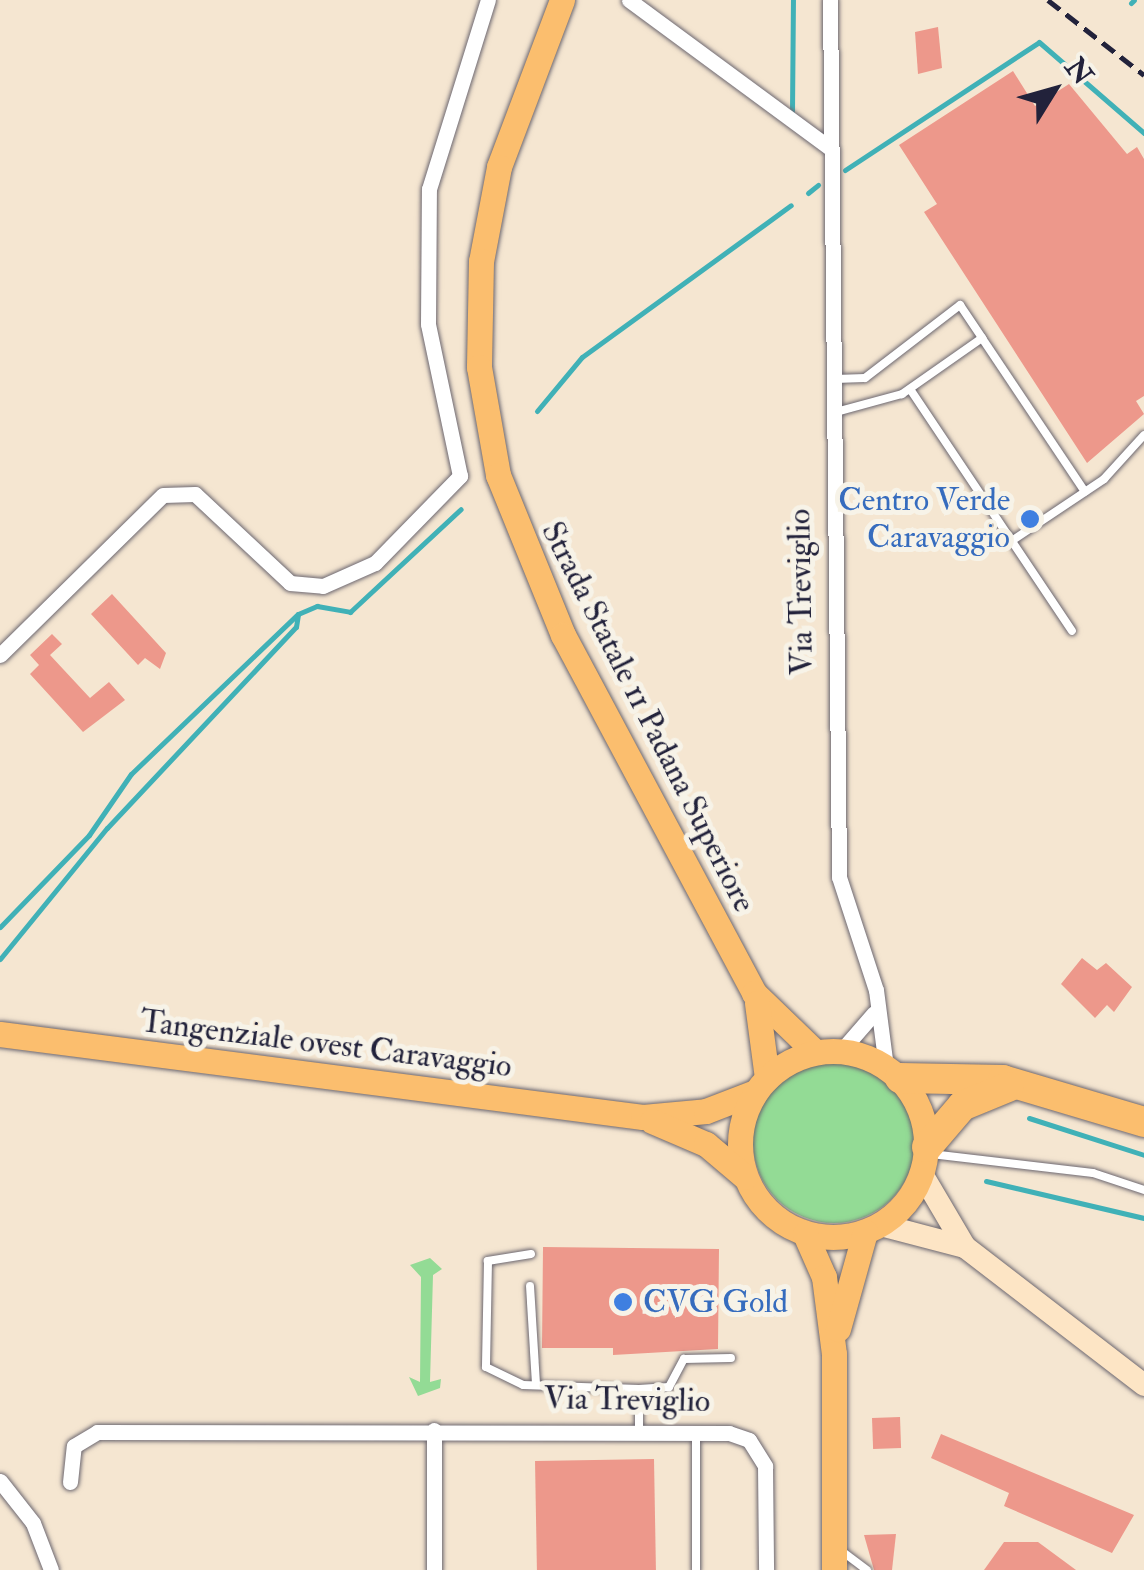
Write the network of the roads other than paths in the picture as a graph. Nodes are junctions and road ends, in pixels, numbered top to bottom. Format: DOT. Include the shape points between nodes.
graph roads {
  1 [pos="488,0"];
  2 [pos="562,0"];
  3 [pos="629,0"];
  4 [pos="830,0"];
  5 [pos="830,155"];
  6 [pos="982,338"];
  7 [pos="832,379"];
  8 [pos="910,389"];
  9 [pos="832,412"];
  10 [pos="1144,434"];
  11 [pos="1085,492"];
  12 [pos="1013,540"];
  13 [pos="1072,631"];
  14 [pos="0,656"];
  15 [pos="754,993"];
  16 [pos="874,1013"];
  17 [pos="0,1034"];
  18 [pos="828,1052"];
  19 [pos="893,1072"];
  20 [pos="761,1085"];
  21 [pos="1021,1085"];
  22 [pos="643,1118"];
  23 [pos="1144,1122"];
  24 [pos="925,1158"];
  25 [pos="747,1180"];
  26 [pos="1144,1190"];
  27 [pos="873,1228"];
  28 [pos="805,1234"];
  29 [pos="965,1247"];
  30 [pos="532,1254"];
  31 [pos="530,1286"];
  32 [pos="834,1354"];
  33 [pos="731,1358"];
  34 [pos="536,1385"];
  35 [pos="1144,1385"];
  36 [pos="638,1389"];
  37 [pos="434,1430"];
  38 [pos="639,1432"];
  39 [pos="696,1432"];
  40 [pos="0,1481"];
  41 [pos="70,1482"];
  42 [pos="834,1546"];
  43 [pos="51,1570"];
  44 [pos="434,1570"];
  45 [pos="696,1570"];
  46 [pos="766,1570"];
  47 [pos="822,1570"];
  48 [pos="867,1570"];
  1 -- 14 [label="street" via="429,190 428,324 460,476 375,564 323,586 290,583 196,494 163,495"];
  2 -- 15 [label="main road, Strada Statale 11 Padana Superiore" via="499,167 480,261 479,366 496,461 532,573"];
  3 -- 5 [label="street"];
  4 -- 5 [label="street, Via Treviglio"];
  5 -- 7 [label="street, Via Treviglio"];
  6 -- 7 [label="lane" via="960,305 864,378"];
  6 -- 8 [label="lane"];
  6 -- 11 [label="lane"];
  7 -- 9 [label="street, Via Treviglio"];
  8 -- 9 [label="lane"];
  8 -- 12 [label="lane"];
  9 -- 16 [label="street, Via Treviglio" via="839,876 874,980"];
  10 -- 11 [label="lane"];
  11 -- 12 [label="lane"];
  12 -- 13 [label="lane"];
  15 -- 18 [label="main road, Strada Statale 11 Padana Superiore"];
  15 -- 20 [label="main road, Strada Statale 11 Padana Superiore"];
  16 -- 18 [label="street"];
  16 -- 19 [label="street, Via Treviglio"];
  17 -- 22 [label="main road, Tangenziale ovest Caravaggio"];
  18 -- 19 [label="main road"];
  18 -- 20 [label="main road"];
  19 -- 21 [label="highway"];
  19 -- 24 [label="main road" via="920,1110"];
  20 -- 22 [label="main road, Tangenziale ovest Caravaggio" via="706,1111"];
  20 -- 25 [label="main road" via="740,1142"];
  21 -- 23 [label="highway"];
  21 -- 24 [label="highway" via="962,1106"];
  22 -- 25 [label="main road, Tangenziale ovest Caravaggio" via="706,1144"];
  24 -- 26 [label="lane" via="1093,1173"];
  24 -- 27 [label="main road"];
  24 -- 29 [label="main road"];
  25 -- 28 [label="main road" via="768,1211"];
  27 -- 28 [label="main road"];
  27 -- 29 [label="main road"];
  27 -- 32 [label="main road"];
  28 -- 32 [label="main road" via="824,1277"];
  29 -- 35 [label="main road"];
  30 -- 34 [label="lane" via="488,1261 483,1350 498,1379"];
  31 -- 34 [label="lane"];
  32 -- 42 [label="main road"];
  33 -- 36 [label="lane" via="684,1359 669,1387"];
  34 -- 36 [label="lane"];
  36 -- 38 [label="lane"];
  37 -- 38 [label="street, Via Treviglio"];
  37 -- 41 [label="street, Via Treviglio" via="97,1432 74,1446"];
  37 -- 44 [label="street"];
  38 -- 39 [label="street, Via Treviglio"];
  39 -- 45 [label="lane"];
  39 -- 46 [label="street, Via Treviglio" via="739,1435 760,1454"];
  40 -- 43 [label="street" via="33,1522"];
  42 -- 47 [label="lane"];
  42 -- 48 [label="lane"];
}
